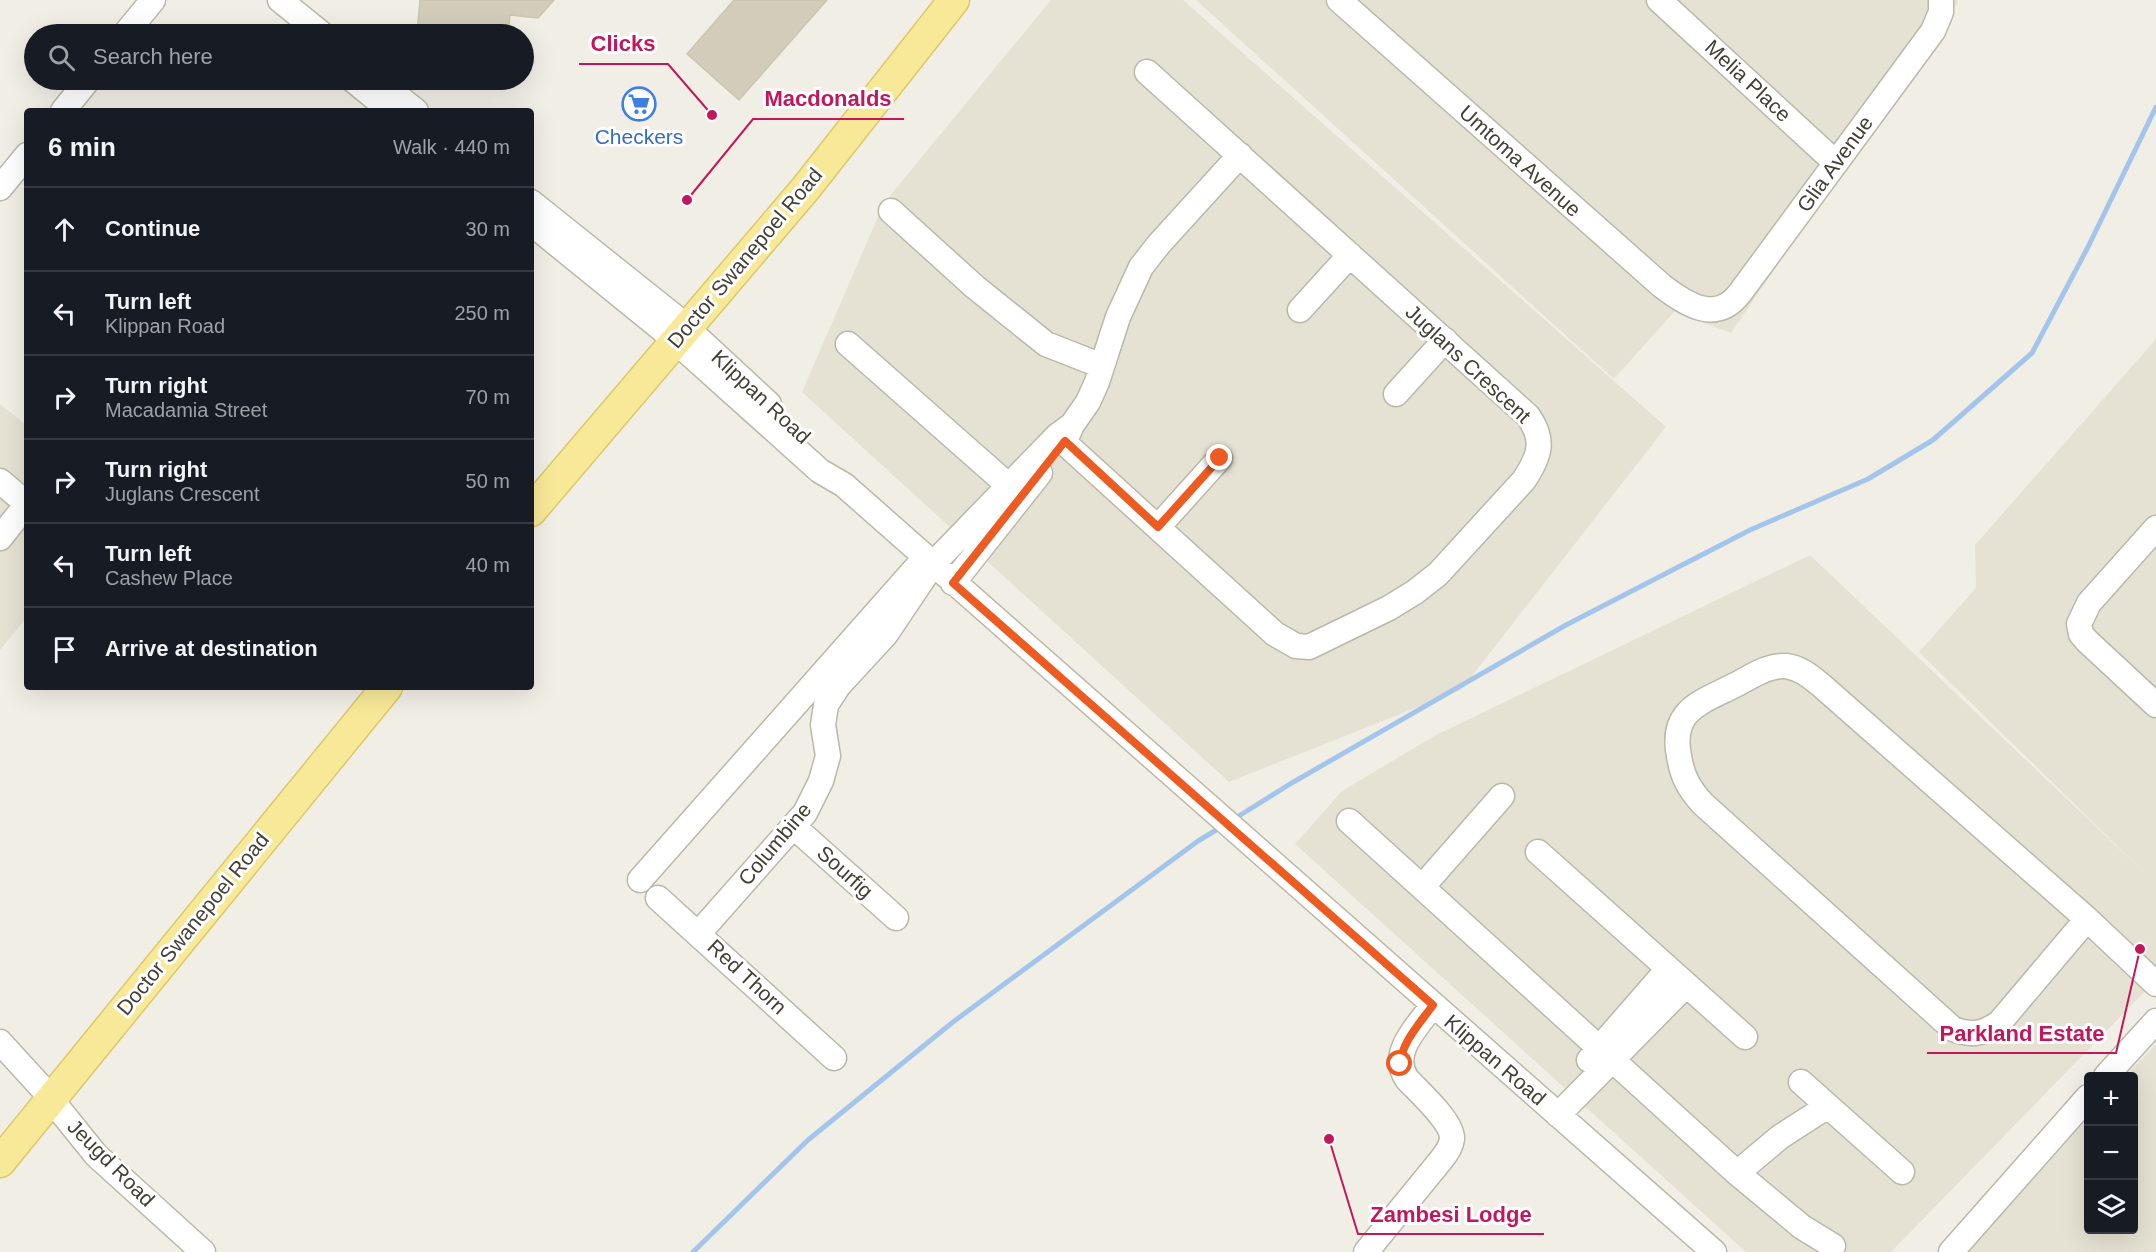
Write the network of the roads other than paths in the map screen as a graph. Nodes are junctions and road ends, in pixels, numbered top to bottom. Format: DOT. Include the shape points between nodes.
graph roads {
  1 [pos="153,0"];
  2 [pos="260,0"];
  3 [pos="280,0"];
  4 [pos="946,0"];
  5 [pos="954,0"];
  6 [pos="1339,0"];
  7 [pos="1659,0"];
  8 [pos="1941,0"];
  9 [pos="133,24"];
  10 [pos="289,24"];
  11 [pos="310,24"];
  12 [pos="1147,72"];
  13 [pos="80,90"];
  14 [pos="370,90"];
  15 [pos="386,90"];
  16 [pos="65,108"];
  17 [pos="400,108"];
  18 [pos="401,108"];
  19 [pos="1240,155"];
  20 [pos="24,159"];
  21 [pos="1836,163"];
  22 [pos="0,188"];
  23 [pos="534,205"];
  24 [pos="891,211"];
  25 [pos="534,225"];
  26 [pos="1350,255"];
  27 [pos="1300,310"];
  28 [pos="1708,310"];
  29 [pos="676,329"];
  30 [pos="1445,340"];
  31 [pos="848,344"];
  32 [pos="1102,366"];
  33 [pos="1396,394"];
  34 [pos="1065,434"];
  35 [pos="1220,458"];
  36 [pos="0,481"];
  37 [pos="1009,486"];
  38 [pos="534,487"];
  39 [pos="24,501"];
  40 [pos="534,507"];
  41 [pos="24,508"];
  42 [pos="1158,527"];
  43 [pos="2156,528"];
  44 [pos="0,538"];
  45 [pos="929,561"];
  46 [pos="953,583"];
  47 [pos="371,690"];
  48 [pos="384,690"];
  49 [pos="2156,705"];
  50 [pos="1502,796"];
  51 [pos="1349,821"];
  52 [pos="793,826"];
  53 [pos="1538,852"];
  54 [pos="640,880"];
  55 [pos="1423,886"];
  56 [pos="658,898"];
  57 [pos="896,918"];
  58 [pos="2087,919"];
  59 [pos="699,933"];
  60 [pos="1668,969"];
  61 [pos="2156,984"];
  62 [pos="1686,985"];
  63 [pos="1433,1005"];
  64 [pos="2156,1021"];
  65 [pos="1745,1037"];
  66 [pos="0,1042"];
  67 [pos="1605,1054"];
  68 [pos="834,1058"];
  69 [pos="2110,1072"];
  70 [pos="1802,1082"];
  71 [pos="47,1094"];
  72 [pos="2084,1102"];
  73 [pos="1828,1106"];
  74 [pos="1552,1110"];
  75 [pos="0,1138"];
  76 [pos="0,1162"];
  77 [pos="1902,1172"];
  78 [pos="1737,1173"];
  79 [pos="1833,1246"];
  80 [pos="203,1252"];
  81 [pos="1365,1252"];
  82 [pos="1714,1252"];
  83 [pos="1951,1252"];
  1 -- 9 [label="street"];
  2 -- 10 [label="street"];
  3 -- 11 [label="street"];
  4 -- 29 [label="main road, Doctor Swanepoel Road"];
  5 -- 29 [label="main road, Doctor Swanepoel Road" via="806,188"];
  6 -- 28 [label="street, Umtoma Avenue" via="1662,286 1679,299"];
  7 -- 21 [label="street, Melia Place"];
  8 -- 21 [label="street, Glia Avenue" via="1941,12 1933,30"];
  12 -- 19 [label="street, Juglans Crescent"];
  13 -- 16 [label="street"];
  14 -- 17 [label="street"];
  15 -- 18 [label="street"];
  19 -- 26 [label="street, Juglans Crescent"];
  19 -- 32 [label="street" via="1141,267 1121,308"];
  20 -- 22 [label="street"];
  21 -- 28 [label="street, Glia Avenue" via="1736,299 1720,309"];
  23 -- 29 [label="street, Klippan Road"];
  24 -- 32 [label="street" via="1046,344"];
  25 -- 29 [label="street, Klippan Road"];
  26 -- 27 [label="street"];
  26 -- 30 [label="street, Juglans Crescent"];
  29 -- 38 [label="main road, Doctor Swanepoel Road"];
  29 -- 40 [label="main road, Doctor Swanepoel Road"];
  29 -- 45 [label="street, Klippan Road" via="829,461 844,485"];
  30 -- 33 [label="street"];
  30 -- 42 [label="street, Juglans Crescent" via="1528,416 1536,427 1539,452 1524,480 1438,574 1415,592 1322,643 1296,646 1275,634"];
  31 -- 37 [label="street"];
  32 -- 34 [label="street" via="1088,402"];
  34 -- 37 [label="street"];
  34 -- 42 [label="street, Juglans Crescent"];
  34 -- 46 [label="street"];
  35 -- 42 [label="street"];
  36 -- 39 [label="street"];
  37 -- 45 [label="street"];
  41 -- 44 [label="street"];
  43 -- 49 [label="street" via="2089,603 2079,624 2081,634"];
  45 -- 46 [label="street, Klippan Road"];
  45 -- 52 [label="street, Columbine" via="886,634 826,705 823,725 828,756 821,781 805,813"];
  45 -- 54 [label="street"];
  46 -- 63 [label="street, Klippan Road"];
  47 -- 71 [label="main road, Doctor Swanepoel Road"];
  48 -- 71 [label="main road, Doctor Swanepoel Road"];
  50 -- 55 [label="street"];
  51 -- 55 [label="street"];
  52 -- 57 [label="street, Sourfig"];
  52 -- 59 [label="street, Columbine"];
  53 -- 60 [label="street"];
  55 -- 67 [label="street"];
  56 -- 59 [label="street, Red Thorn"];
  58 -- 58 [label="street" via="1822,686 1796,668 1770,667 1706,700 1683,718 1677,730 1682,776 1691,791 1953,1029 1978,1034 2000,1022"];
  58 -- 61 [label="street"];
  59 -- 68 [label="street, Red Thorn"];
  60 -- 62 [label="street"];
  60 -- 67 [label="street"];
  62 -- 65 [label="street"];
  62 -- 67 [label="street"];
  63 -- 74 [label="street, Klippan Road"];
  63 -- 81 [label="street" via="1405,1045 1400,1064 1407,1079 1449,1127 1449,1149"];
  64 -- 69 [label="street"];
  66 -- 71 [label="street, Jeugd Road"];
  67 -- 74 [label="street"];
  67 -- 78 [label="street"];
  70 -- 73 [label="street"];
  71 -- 75 [label="main road, Doctor Swanepoel Road"];
  71 -- 76 [label="main road, Doctor Swanepoel Road"];
  71 -- 80 [label="street, Jeugd Road" via="96,1155"];
  72 -- 83 [label="street"];
  73 -- 77 [label="street"];
  73 -- 78 [label="street" via="1780,1137"];
  74 -- 82 [label="street, Klippan Road"];
  78 -- 79 [label="street" via="1802,1227"];
}
